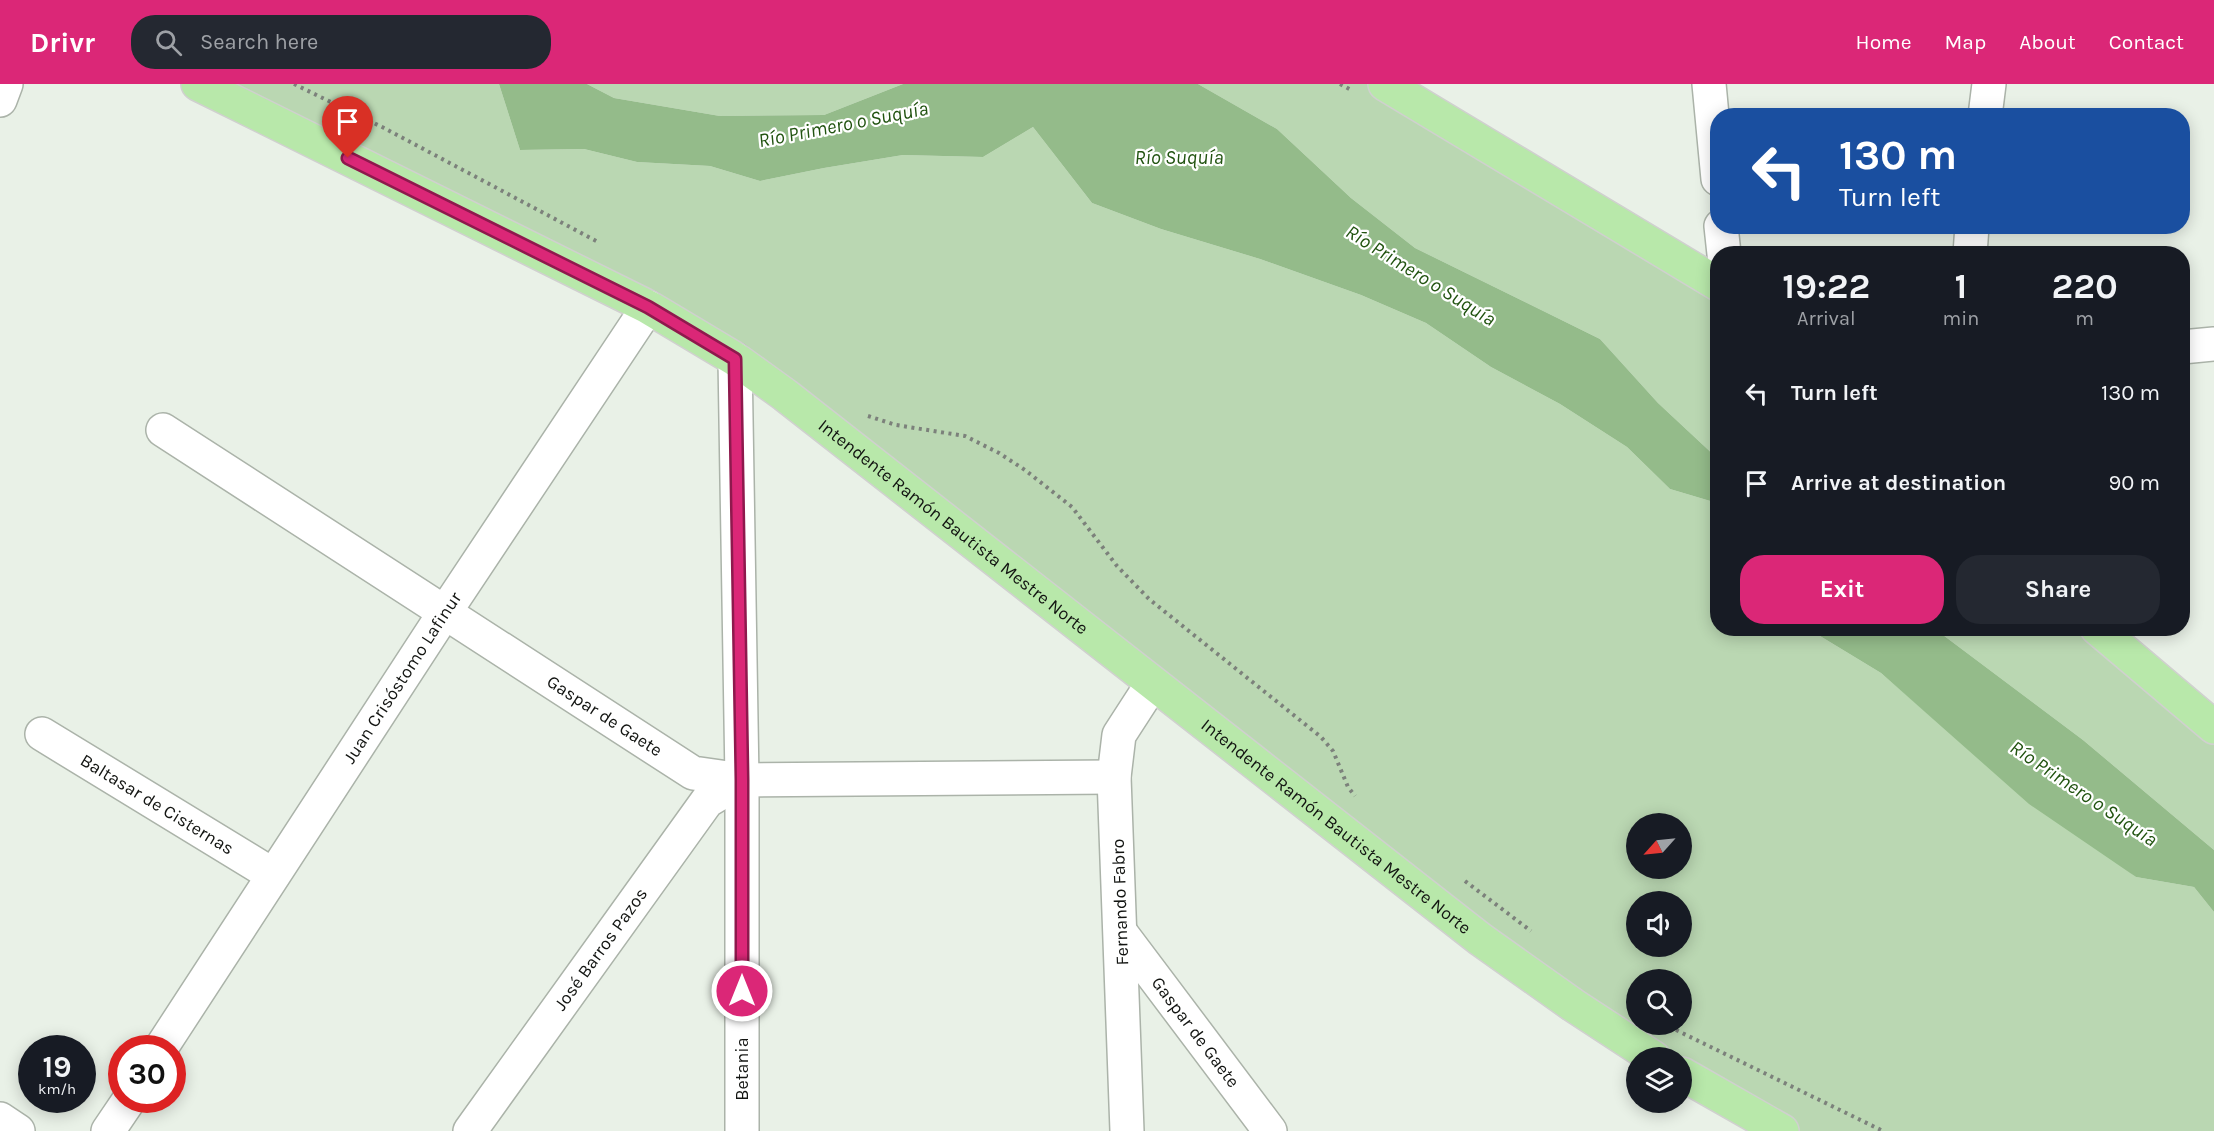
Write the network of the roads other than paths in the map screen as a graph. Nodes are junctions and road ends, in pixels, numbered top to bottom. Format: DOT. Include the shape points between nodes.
graph roads {
  1 [pos="6,84"];
  2 [pos="198,84"];
  3 [pos="1385,84"];
  4 [pos="1710,84"];
  5 [pos="1989,84"];
  6 [pos="0,100"];
  7 [pos="1712,108"];
  8 [pos="1986,108"];
  9 [pos="1710,279"];
  10 [pos="648,307"];
  11 [pos="2214,344"];
  12 [pos="2190,346"];
  13 [pos="735,359"];
  14 [pos="163,430"];
  15 [pos="445,612"];
  16 [pos="2106,636"];
  17 [pos="2129,636"];
  18 [pos="2144,670"];
  19 [pos="1152,684"];
  20 [pos="2214,727"];
  21 [pos="42,734"];
  22 [pos="1114,777"];
  23 [pos="742,780"];
  24 [pos="273,875"];
  25 [pos="1121,933"];
  26 [pos="169,1035"];
  27 [pos="1637,1047"];
  28 [pos="1692,1080"];
  29 [pos="120,1113"];
  30 [pos="0,1119"];
  31 [pos="18,1131"];
  32 [pos="108,1131"];
  33 [pos="470,1131"];
  34 [pos="742,1131"];
  35 [pos="1127,1131"];
  36 [pos="1270,1131"];
  37 [pos="1782,1131"];
  1 -- 6 [label="street"];
  2 -- 10 [label="main road, Intendente Ramón Bautista Mestre Norte"];
  3 -- 9 [label="main road"];
  4 -- 7 [label="street"];
  5 -- 8 [label="street"];
  10 -- 13 [label="main road, Intendente Ramón Bautista Mestre Norte"];
  10 -- 15 [label="street, Juan Crisóstomo Lafinur"];
  11 -- 12 [label="street"];
  13 -- 19 [label="main road, Intendente Ramón Bautista Mestre Norte"];
  13 -- 23 [label="street, Betania"];
  14 -- 15 [label="street, Gaspar de Gaete"];
  15 -- 23 [label="street, Gaspar de Gaete" via="693,773"];
  15 -- 24 [label="street, Juan Crisóstomo Lafinur"];
  16 -- 18 [label="main road"];
  17 -- 18 [label="street"];
  18 -- 20 [label="main road"];
  19 -- 22 [label="street, Fernando Fabro" via="1119,735"];
  19 -- 27 [label="main road, Intendente Ramón Bautista Mestre Norte" via="1480,939"];
  21 -- 24 [label="street, Baltasar de Cisternas"];
  22 -- 23 [label="street, Gaspar de Gaete"];
  22 -- 25 [label="street, Fernando Fabro"];
  23 -- 33 [label="street, José Barros Pazos" via="707,801"];
  23 -- 34 [label="street, Betania"];
  24 -- 26 [label="street, Juan Crisóstomo Lafinur"];
  25 -- 35 [label="street, Fernando Fabro"];
  25 -- 36 [label="street, Gaspar de Gaete"];
  28 -- 37 [label="main road"];
  29 -- 32 [label="street"];
  30 -- 31 [label="street"];
}
